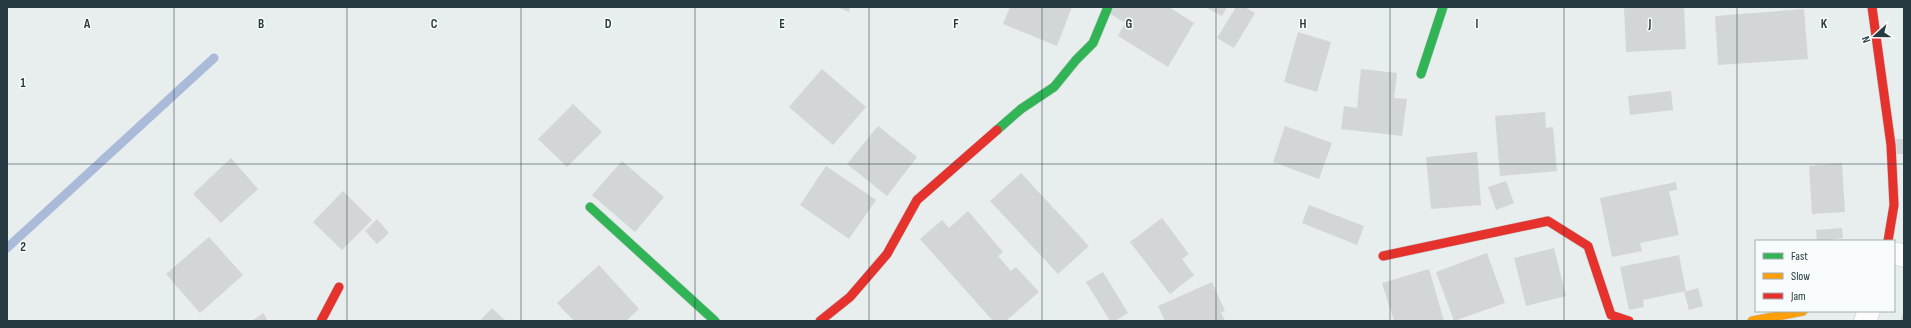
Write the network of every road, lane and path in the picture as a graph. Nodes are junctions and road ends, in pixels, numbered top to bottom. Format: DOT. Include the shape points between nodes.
graph roads {
  1 [pos="1108,7"];
  2 [pos="1443,7"];
  3 [pos="1872,7"];
  4 [pos="1421,74"];
  5 [pos="590,207"];
  6 [pos="1888,240"];
  7 [pos="1383,256"];
  8 [pos="339,287"];
  9 [pos="1798,312"];
  10 [pos="322,321"];
  11 [pos="715,321"];
  12 [pos="820,321"];
  13 [pos="1629,321"];
  14 [pos="1752,321"];
  1 -- 12 [label="street" via="1093,43 1054,87 1021,109 916,200 887,254 850,297"];
  2 -- 4 [label="street"];
  3 -- 6 [label="street" via="1891,145 1894,205"];
  5 -- 11 [label="street"];
  7 -- 13 [label="street" via="1548,221 1588,246 1611,314"];
  8 -- 10 [label="street"];
  9 -- 14 [label="street"];
}
